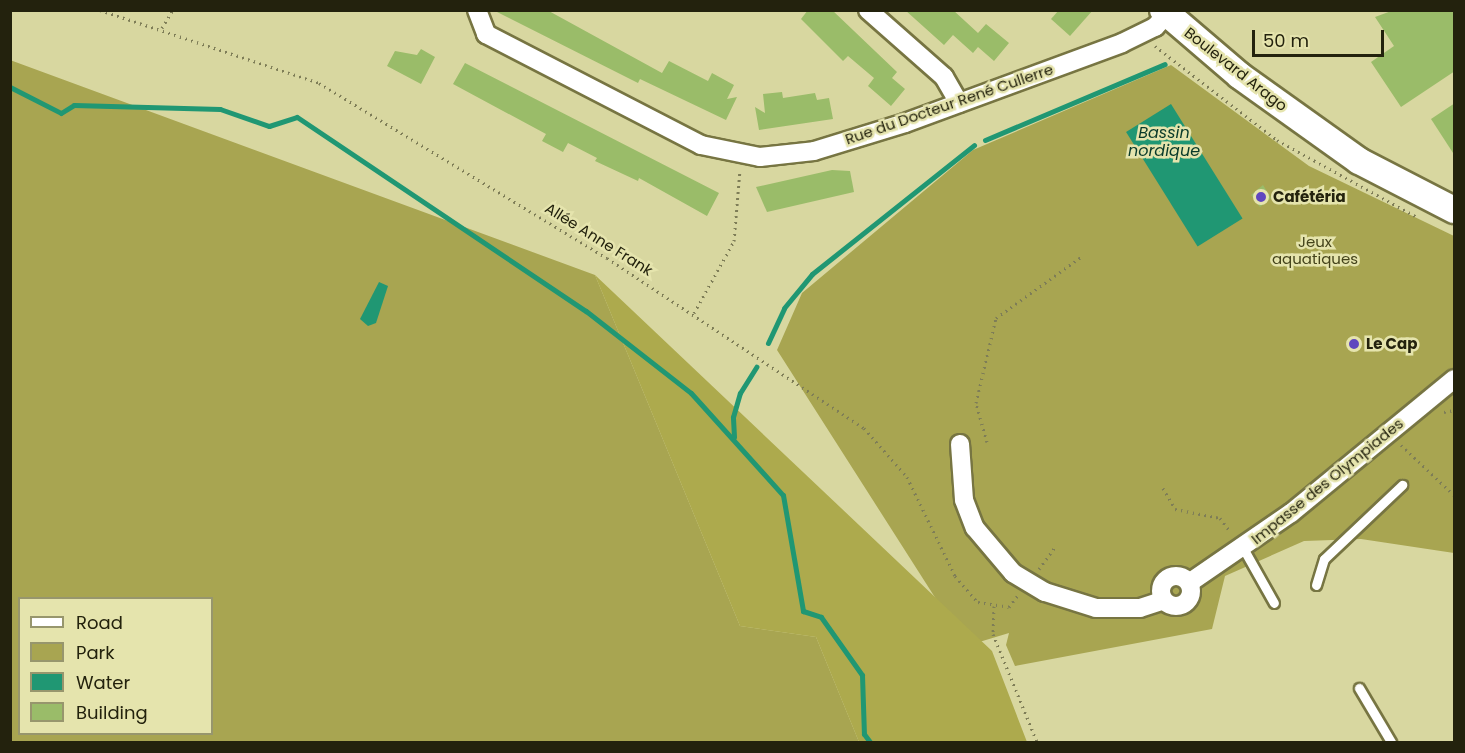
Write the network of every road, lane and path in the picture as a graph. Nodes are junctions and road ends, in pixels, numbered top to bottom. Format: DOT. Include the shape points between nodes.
graph roads {
  1 [pos="100,10"];
  2 [pos="173,10"];
  3 [pos="477,10"];
  4 [pos="868,10"];
  5 [pos="1165,12"];
  6 [pos="162,28"];
  7 [pos="1152,43"];
  8 [pos="959,103"];
  9 [pos="1311,126"];
  10 [pos="741,154"];
  11 [pos="1455,195"];
  12 [pos="1455,210"];
  13 [pos="1428,221"];
  14 [pos="1081,257"];
  15 [pos="694,314"];
  16 [pos="1455,379"];
  17 [pos="1433,398"];
  18 [pos="1455,398"];
  19 [pos="1389,430"];
  20 [pos="987,442"];
  21 [pos="960,444"];
  22 [pos="1402,485"];
  23 [pos="1163,488"];
  24 [pos="1455,495"];
  25 [pos="1229,530"];
  26 [pos="1243,548"];
  27 [pos="1316,585"];
  28 [pos="1274,603"];
  29 [pos="1359,688"];
  30 [pos="1037,742"];
  31 [pos="1391,742"];
  1 -- 6 [label="path, Allée Anne Frank"];
  2 -- 6 [label="path"];
  3 -- 10 [label="street, Rue du Docteur René Cullerre" via="486,34 701,145"];
  4 -- 8 [label="street" via="944,76"];
  5 -- 8 [label="street, Rue du Docteur René Cullerre" via="1155,27 1122,42"];
  5 -- 9 [label="main road, Boulevard Arago" via="1240,76"];
  6 -- 15 [label="path, Allée Anne Frank" via="320,83 368,108"];
  7 -- 13 [label="path" via="1277,140"];
  8 -- 10 [label="street, Rue du Docteur René Cullerre" via="814,151"];
  9 -- 11 [label="main road, Boulevard Arago"];
  9 -- 12 [label="main road, Boulevard Arago" via="1385,178"];
  10 -- 15 [label="path" via="734,241"];
  14 -- 20 [label="path" via="996,318 976,403"];
  15 -- 30 [label="path, Allée Anne Frank" via="864,428 888,451 907,477 955,576 978,602 994,606 993,634"];
  16 -- 17 [label="street, Impasse des Olympiades"];
  17 -- 18 [label="street"];
  17 -- 19 [label="street, Impasse des Olympiades"];
  19 -- 24 [label="path"];
  19 -- 26 [label="street, Impasse des Olympiades"];
  21 -- 26 [label="street, Impasse des Olympiades" via="964,500 975,528 1013,573 1045,592 1096,608 1140,608 1164,600 1161,590 1168,578 1177,576 1189,583"];
  22 -- 27 [label="lane" via="1324,559"];
  23 -- 25 [label="path" via="1175,509 1220,518"];
  26 -- 28 [label="lane"];
  29 -- 31 [label="lane"];
}
